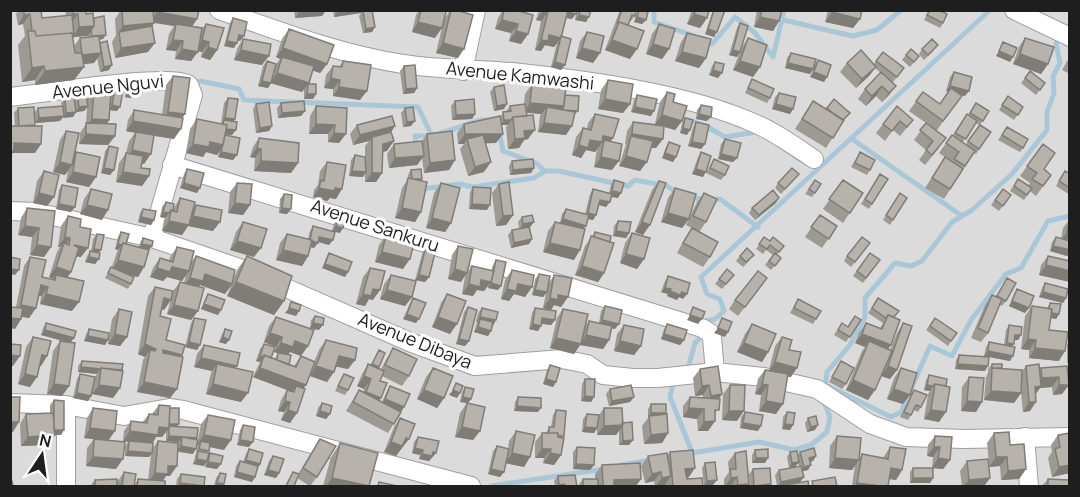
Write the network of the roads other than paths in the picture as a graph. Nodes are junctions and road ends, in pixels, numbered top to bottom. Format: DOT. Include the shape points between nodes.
graph roads {
  1 [pos="219,10"];
  2 [pos="476,10"];
  3 [pos="1014,10"];
  4 [pos="1070,37"];
  5 [pos="463,71"];
  6 [pos="10,97"];
  7 [pos="814,159"];
  8 [pos="172,165"];
  9 [pos="10,211"];
  10 [pos="152,238"];
  11 [pos="715,372"];
  12 [pos="10,403"];
  13 [pos="66,405"];
  14 [pos="1025,437"];
  15 [pos="1070,437"];
  16 [pos="66,486"];
  17 [pos="471,486"];
  18 [pos="1029,486"];
  1 -- 5 [label="street, Avenue Kamwashi" via="343,52"];
  2 -- 5 [label="street"];
  3 -- 4 [label="street"];
  5 -- 7 [label="street, Avenue Kamwashi" via="519,73 684,101 756,124"];
  6 -- 8 [label="street, Avenue Nguvi" via="134,82 186,82 193,96"];
  8 -- 10 [label="street, Avenue Nguvi"];
  8 -- 11 [label="street, Avenue Sankuru" via="702,328 711,336"];
  9 -- 10 [label="street, Avenue Dibaya" via="35,212"];
  10 -- 11 [label="street, Avenue Dibaya" via="245,270 412,343 475,366 561,359 587,364 603,375 633,378"];
  11 -- 14 [label="street, Avenue Dibaya" via="764,377 818,389 870,424 906,437"];
  12 -- 13 [label="street"];
  13 -- 16 [label="street"];
  13 -- 17 [label="street" via="124,416 170,408 183,410"];
  14 -- 15 [label="street, Avenue Dibaya"];
  14 -- 18 [label="street"];
}
